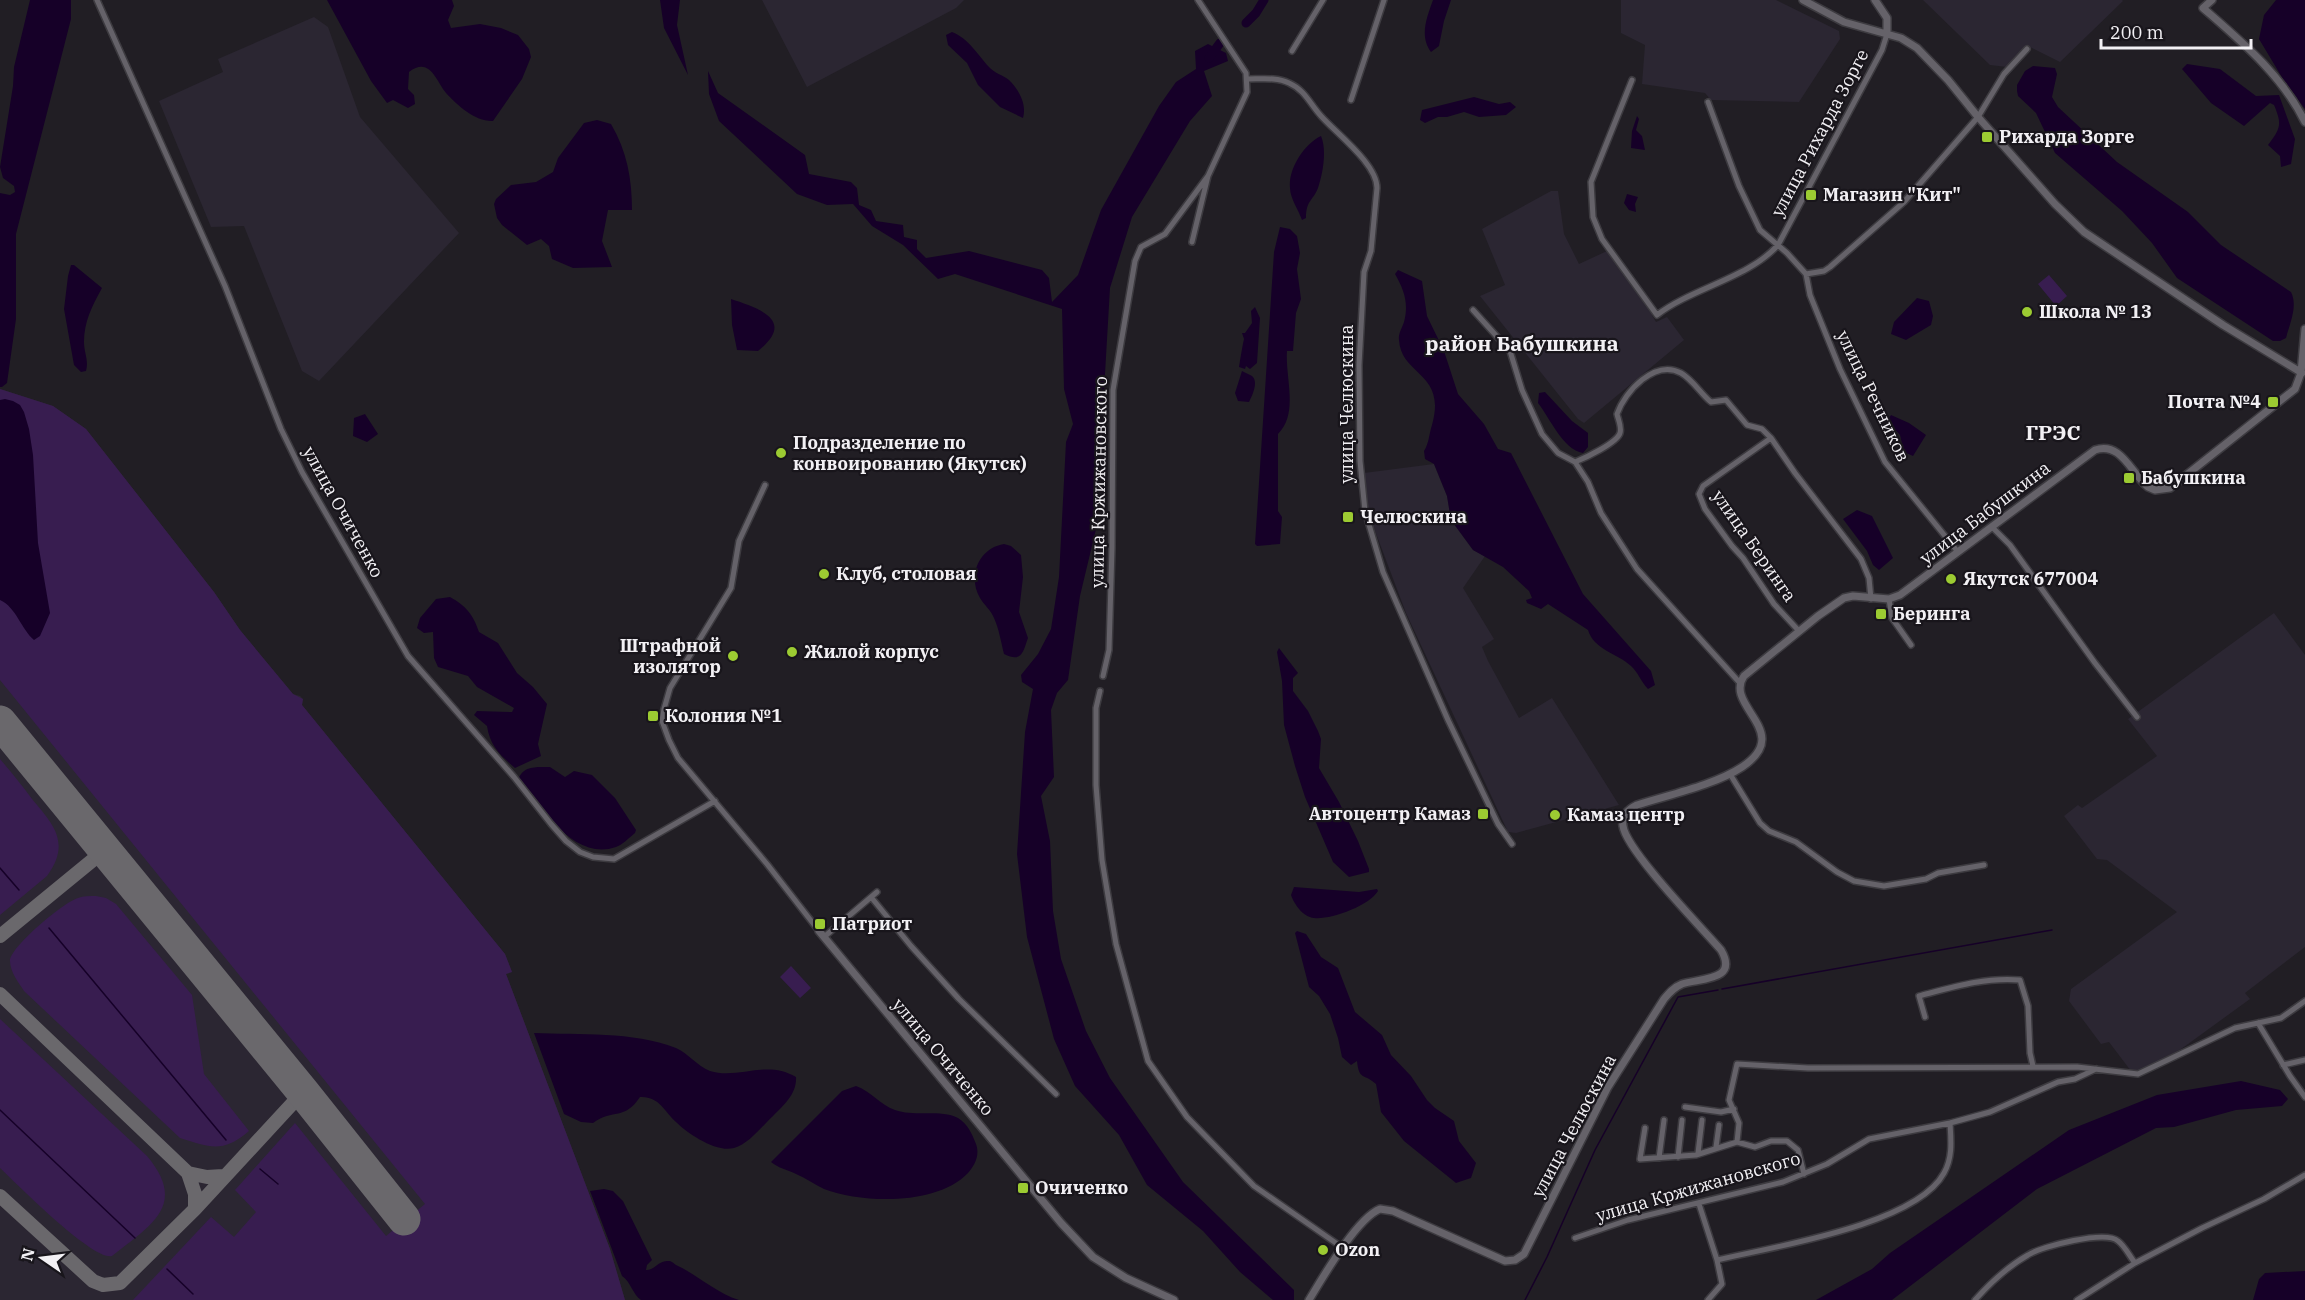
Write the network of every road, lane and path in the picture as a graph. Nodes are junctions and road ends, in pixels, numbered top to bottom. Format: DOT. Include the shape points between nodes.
graph roads {
  1 [pos="97,0"];
  2 [pos="1198,0"];
  3 [pos="1323,0"];
  4 [pos="1383,0"];
  5 [pos="1803,0"];
  6 [pos="1875,0"];
  7 [pos="2212,0"];
  8 [pos="1887,34"];
  9 [pos="2027,48"];
  10 [pos="1292,51"];
  11 [pos="1248,80"];
  12 [pos="1632,80"];
  13 [pos="1351,100"];
  14 [pos="1708,102"];
  15 [pos="1978,117"];
  16 [pos="2305,122"];
  17 [pos="1208,176"];
  18 [pos="1192,242"];
  19 [pos="1778,245"];
  20 [pos="1806,274"];
  21 [pos="1473,309"];
  22 [pos="2305,328"];
  23 [pos="2303,374"];
  24 [pos="1771,438"];
  25 [pos="1575,462"];
  26 [pos="765,484"];
  27 [pos="1992,527"];
  28 [pos="1958,552"];
  29 [pos="1871,598"];
  30 [pos="1889,599"];
  31 [pos="1799,631"];
  32 [pos="1911,645"];
  33 [pos="1103,676"];
  34 [pos="1740,683"];
  35 [pos="1100,691"];
  36 [pos="2137,717"];
  37 [pos="1730,774"];
  38 [pos="715,801"];
  39 [pos="1512,844"];
  40 [pos="1984,865"];
  41 [pos="877,892"];
  42 [pos="871,897"];
  43 [pos="822,934"];
  44 [pos="2305,1001"];
  45 [pos="1925,1017"];
  46 [pos="2258,1023"];
  47 [pos="2305,1060"];
  48 [pos="2283,1065"];
  49 [pos="2033,1066"];
  50 [pos="2098,1068"];
  51 [pos="1056,1094"];
  52 [pos="2305,1096"];
  53 [pos="1685,1107"];
  54 [pos="1734,1109"];
  55 [pos="1702,1119"];
  56 [pos="1664,1120"];
  57 [pos="1682,1120"];
  58 [pos="1950,1124"];
  59 [pos="1719,1125"];
  60 [pos="1645,1128"];
  61 [pos="1737,1142"];
  62 [pos="1716,1147"];
  63 [pos="1698,1153"];
  64 [pos="1678,1157"];
  65 [pos="1659,1158"];
  66 [pos="1804,1174"];
  67 [pos="2303,1178"];
  68 [pos="1699,1203"];
  69 [pos="1575,1238"];
  70 [pos="1343,1248"];
  71 [pos="1717,1260"];
  72 [pos="2135,1263"];
  73 [pos="1174,1300"];
  74 [pos="1309,1300"];
  75 [pos="1708,1300"];
  76 [pos="1975,1300"];
  77 [pos="2077,1300"];
  1 -- 38 [label="street, улица Очиченко" via="225,286 286,440 408,656 551,824 580,852 614,860"];
  2 -- 11 [label="street"];
  3 -- 10 [label="street"];
  4 -- 13 [label="street"];
  5 -- 8 [label="street" via="1845,22"];
  6 -- 8 [label="street" via="1887,18"];
  7 -- 16 [label="street" via="2203,8 2276,77"];
  8 -- 15 [label="street" via="1917,48"];
  8 -- 19 [label="street, улица Рихарда Зорге"];
  9 -- 15 [label="street" via="2004,74"];
  11 -- 17 [label="street, улица Кржижановского" via="1246,98"];
  11 -- 39 [label="street, улица Челюскина" via="1280,80 1303,91 1376,179 1371,251 1364,272 1359,364 1365,512 1383,572 1448,720 1498,824"];
  12 -- 19 [label="street, улица Рихарда Зорге" via="1591,182 1593,217 1602,239 1657,315 1675,302 1755,263"];
  14 -- 19 [label="street, улица Рихарда Зорге" via="1743,197 1760,230"];
  15 -- 20 [label="street" via="1889,216 1830,267"];
  15 -- 23 [label="street" via="2084,231"];
  17 -- 18 [label="street, улица Кржижановского"];
  17 -- 33 [label="street, улица Кржижановского" via="1165,234 1141,247 1135,261 1113,390 1110,639"];
  19 -- 20 [label="street, улица Речников"];
  20 -- 28 [label="street, улица Речников" via="1810,295 1840,369 1886,462"];
  21 -- 25 [label="street, улица Челюскина" via="1510,351 1542,434 1558,453"];
  22 -- 23 [label="street"];
  23 -- 27 [label="street, улица Бабушкина" via="2289,395 2170,488 2148,487 2115,450 2100,448"];
  24 -- 25 [label="street" via="1762,429 1747,424 1726,400 1711,402 1686,376 1667,369 1633,388 1619,410 1618,436"];
  24 -- 29 [label="street" via="1861,559 1869,578"];
  24 -- 31 [label="street, улица Беринга" via="1703,486 1699,494 1705,509 1774,604"];
  25 -- 34 [label="street, улица Челюскина" via="1600,513 1637,569"];
  26 -- 38 [label="street, улица Очиченко" via="739,541 731,588 670,688 664,709 662,722 678,758"];
  27 -- 28 [label="street, улица Бабушкина"];
  27 -- 36 [label="street" via="2010,545"];
  28 -- 30 [label="street, улица Бабушкина"];
  29 -- 30 [label="street"];
  29 -- 31 [label="street" via="1844,598"];
  30 -- 32 [label="street" via="1892,618"];
  31 -- 34 [label="street"];
  34 -- 37 [label="street, улица Челюскина" via="1742,698 1759,723 1761,745 1754,757"];
  35 -- 70 [label="street" via="1096,708 1096,785 1102,860 1116,944 1148,1060 1187,1117 1254,1186"];
  37 -- 40 [label="street" via="1769,831 1796,842 1854,881 1884,886"];
  37 -- 70 [label="street, улица Челюскина" via="1637,805 1625,815 1624,830 1642,860 1720,950 1726,959 1725,969 1712,978 1675,988 1664,999 1608,1087 1524,1254 1505,1261 1393,1211 1380,1209 1367,1217"];
  38 -- 43 [label="street, улица Очиченко"];
  41 -- 42 [label="street"];
  42 -- 43 [label="street"];
  42 -- 51 [label="street" via="959,999"];
  43 -- 73 [label="street, улица Очиченко" via="1093,1257 1126,1278"];
  44 -- 46 [label="street" via="2281,1018"];
  45 -- 49 [label="street" via="1919,996 1963,984 2020,980 2028,1006"];
  46 -- 48 [label="street"];
  46 -- 50 [label="street" via="2235,1028 2138,1074"];
  47 -- 48 [label="street"];
  48 -- 52 [label="street"];
  49 -- 50 [label="street"];
  49 -- 54 [label="street" via="1808,1068 1737,1064 1729,1101"];
  50 -- 58 [label="street, улица Кржижановского" via="2004,1108"];
  53 -- 54 [label="street" via="1721,1112"];
  54 -- 61 [label="street" via="1739,1123"];
  55 -- 63 [label="street"];
  56 -- 65 [label="street"];
  57 -- 64 [label="street"];
  58 -- 66 [label="street, улица Кржижановского" via="1869,1138"];
  58 -- 71 [label="street" via="1951,1152 1944,1174 1913,1202 1867,1224"];
  59 -- 62 [label="street"];
  60 -- 65 [label="street" via="1640,1159"];
  61 -- 62 [label="street"];
  61 -- 66 [label="street" via="1755,1147 1771,1141 1787,1142 1798,1150"];
  62 -- 63 [label="street"];
  63 -- 64 [label="street"];
  64 -- 65 [label="street"];
  66 -- 68 [label="street, улица Кржижановского"];
  67 -- 72 [label="street"];
  68 -- 69 [label="street, улица Кржижановского"];
  68 -- 71 [label="street"];
  70 -- 74 [label="street"];
  71 -- 75 [label="street" via="1722,1284"];
  72 -- 76 [label="street" via="2118,1240 2090,1237 2031,1253 1997,1276"];
  72 -- 77 [label="street"];
}
